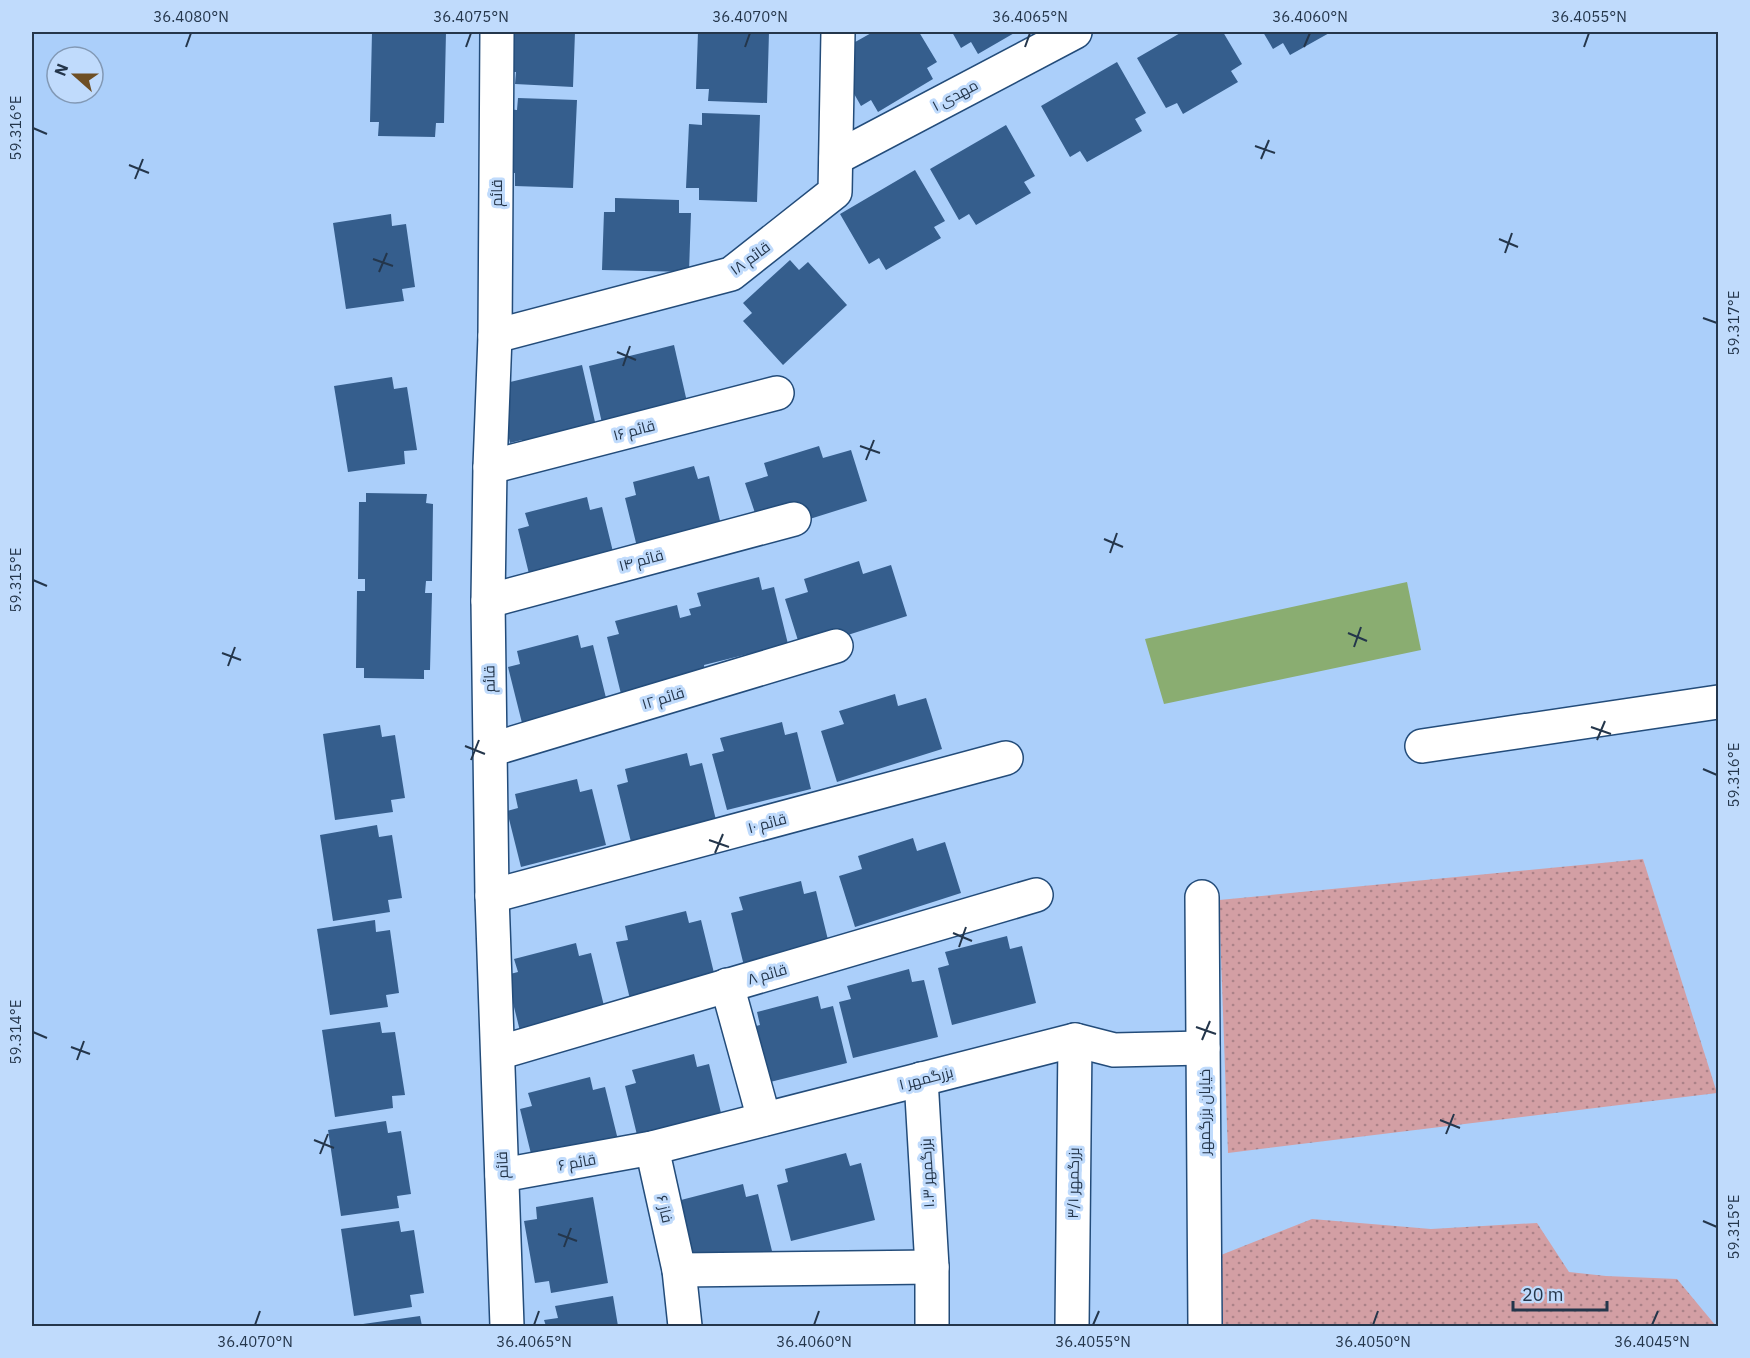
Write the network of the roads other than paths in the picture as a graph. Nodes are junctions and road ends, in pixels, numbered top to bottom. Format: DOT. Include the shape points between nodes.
graph roads {
  1 [pos="497,32"];
  2 [pos="838,32"];
  3 [pos="1075,32"];
  4 [pos="836,158"];
  5 [pos="495,336"];
  6 [pos="777,393"];
  7 [pos="490,467"];
  8 [pos="794,519"];
  9 [pos="488,601"];
  10 [pos="836,646"];
  11 [pos="1719,702"];
  12 [pos="1422,746"];
  13 [pos="490,750"];
  14 [pos="1006,758"];
  15 [pos="1036,895"];
  16 [pos="492,896"];
  17 [pos="1202,897"];
  18 [pos="727,986"];
  19 [pos="1075,1040"];
  20 [pos="1203,1048"];
  21 [pos="498,1053"];
  22 [pos="921,1079"];
  23 [pos="764,1119"];
  24 [pos="652,1148"];
  25 [pos="502,1175"];
  26 [pos="932,1267"];
  27 [pos="679,1270"];
  28 [pos="507,1326"];
  29 [pos="685,1326"];
  30 [pos="932,1326"];
  31 [pos="1071,1326"];
  32 [pos="1205,1326"];
  1 -- 5 [label="street, قائم"];
  2 -- 4 [label="street, قائم ۱۸"];
  3 -- 4 [label="street, مهدی ۱"];
  4 -- 5 [label="street, قائم ۱۸" via="835,192 731,274"];
  5 -- 7 [label="street, قائم"];
  6 -- 7 [label="street, قائم ۱۶"];
  7 -- 9 [label="street, قائم"];
  8 -- 9 [label="street, قائم ۱۴"];
  9 -- 13 [label="street, قائم"];
  10 -- 13 [label="street, قائم ۱۲"];
  11 -- 12 [label="street"];
  13 -- 16 [label="street, قائم"];
  14 -- 16 [label="street, قائم ۱۰"];
  15 -- 18 [label="street, قائم ۸"];
  16 -- 21 [label="street, قائم"];
  17 -- 20 [label="street, خیابان بزرگمهر"];
  18 -- 21 [label="street, قائم ۸"];
  18 -- 23 [label="street"];
  19 -- 20 [label="street, بزرگمهر ۱" via="1114,1050"];
  19 -- 22 [label="street, بزرگمهر ۱"];
  19 -- 31 [label="street, بزرگمهر ۳/۱"];
  20 -- 32 [label="street, خیابان بزرگمهر"];
  21 -- 25 [label="street, قائم"];
  22 -- 23 [label="street, بزرگمهر ۱"];
  22 -- 26 [label="street, بزرگمهر ۱.۳"];
  23 -- 24 [label="street, بزرگمهر ۱"];
  24 -- 25 [label="street, قائم ۶"];
  24 -- 27 [label="street, فاز ۶"];
  25 -- 28 [label="street, قائم"];
  26 -- 27 [label="street"];
  26 -- 30 [label="street, بزرگمهر ۱.۳"];
  27 -- 29 [label="street, فاز ۶"];
}
